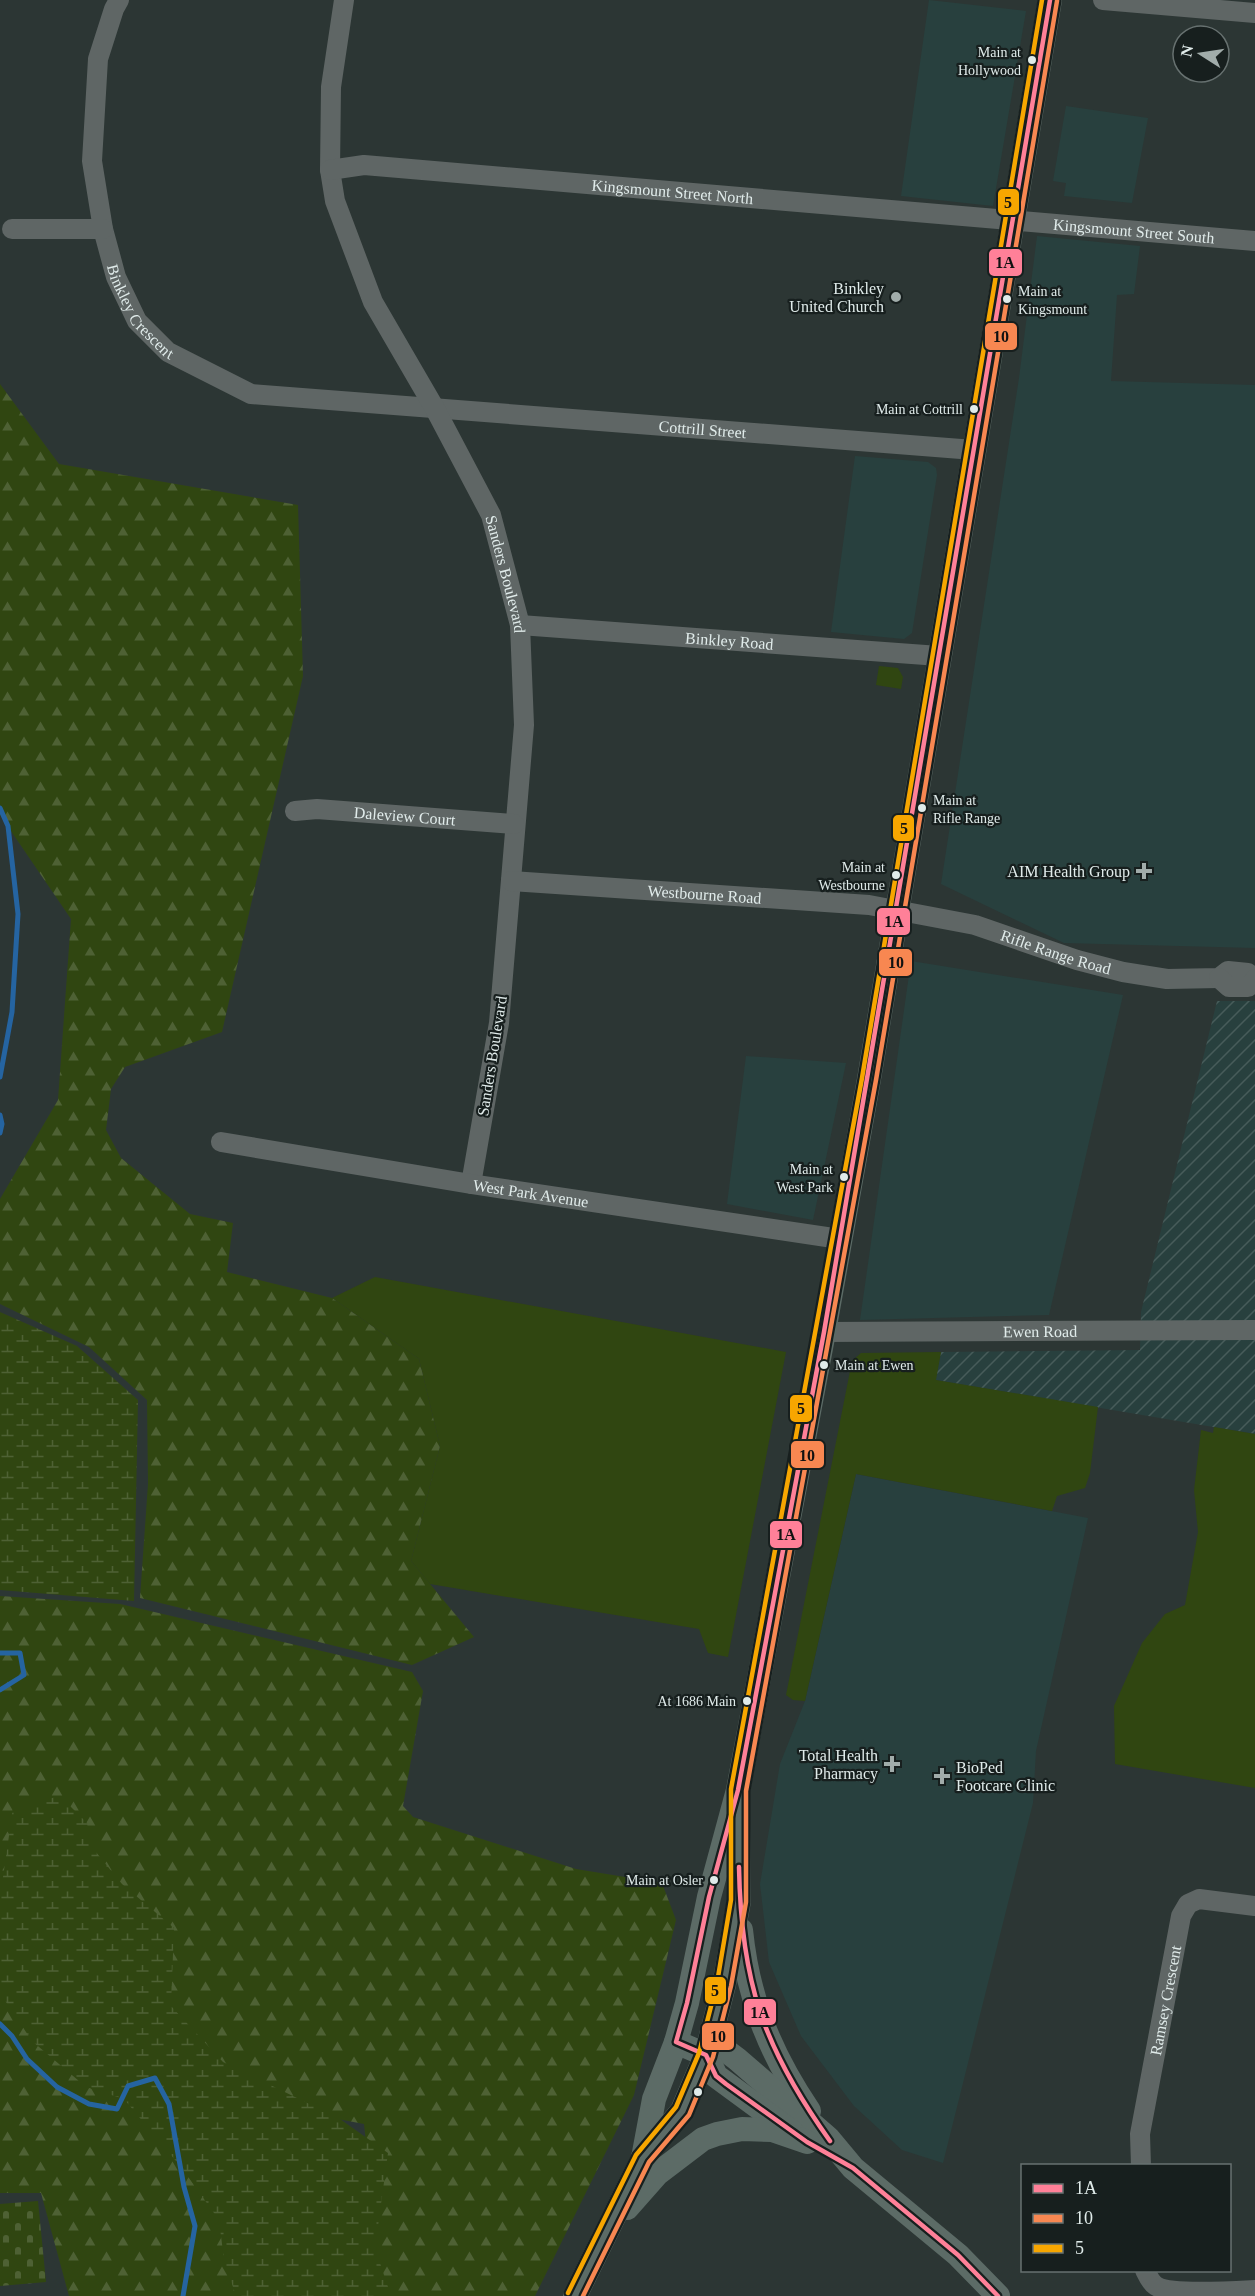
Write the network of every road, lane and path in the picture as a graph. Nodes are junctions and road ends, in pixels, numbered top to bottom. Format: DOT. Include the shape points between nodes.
graph roads {
  1 [pos="119,0"];
  2 [pos="344,0"];
  3 [pos="1050,0"];
  4 [pos="1103,0"];
  5 [pos="1255,13"];
  6 [pos="330,170"];
  7 [pos="1013,220"];
  8 [pos="12,229"];
  9 [pos="103,229"];
  10 [pos="1255,241"];
  11 [pos="434,407"];
  12 [pos="974,450"];
  13 [pos="520,625"];
  14 [pos="939,656"];
  15 [pos="295,811"];
  16 [pos="514,824"];
  17 [pos="511,881"];
  18 [pos="896,910"];
  19 [pos="1255,979"];
  20 [pos="220,1142"];
  21 [pos="471,1184"];
  22 [pos="840,1239"];
  23 [pos="1255,1330"];
  24 [pos="824,1332"];
  25 [pos="738,1790"];
  26 [pos="739,1901"];
  27 [pos="1255,1906"];
  28 [pos="676,2042"];
  29 [pos="706,2055"];
  30 [pos="817,2140"];
  31 [pos="643,2158"];
  32 [pos="1141,2164"];
  33 [pos="609,2224"];
  34 [pos="1146,2272"];
  35 [pos="1255,2290"];
  36 [pos="574,2296"];
  37 [pos="998,2296"];
  1 -- 9 [label="street, Binkley Crescent" via="98,59 92,161"];
  2 -- 6 [label="street, Sanders Boulevard" via="331,87"];
  3 -- 7 [label="main road"];
  4 -- 5 [label="street"];
  6 -- 7 [label="street, Kingsmount Street North" via="364,165"];
  6 -- 11 [label="street, Sanders Boulevard" via="335,201 373,302"];
  7 -- 10 [label="street, Kingsmount Street South"];
  7 -- 12 [label="main road"];
  8 -- 9 [label="street"];
  9 -- 11 [label="street, Binkley Crescent" via="116,277 137,321 168,352 251,394"];
  11 -- 12 [label="street, Cottrill Street"];
  11 -- 13 [label="street, Sanders Boulevard" via="491,514"];
  12 -- 14 [label="main road"];
  13 -- 14 [label="street, Binkley Road"];
  13 -- 16 [label="street, Sanders Boulevard" via="524,725"];
  14 -- 18 [label="main road"];
  15 -- 16 [label="street, Daleview Court" via="317,809"];
  16 -- 17 [label="street, Sanders Boulevard"];
  17 -- 18 [label="street, Westbourne Road"];
  17 -- 21 [label="street, Sanders Boulevard" via="500,1023"];
  18 -- 19 [label="street, Rifle Range Road" via="975,925 1123,972 1167,979 1248,973"];
  18 -- 22 [label="main road"];
  20 -- 21 [label="street, West Park Avenue"];
  21 -- 22 [label="street, West Park Avenue"];
  22 -- 24 [label="main road"];
  23 -- 24 [label="street, Ewen Road"];
  24 -- 25 [label="main road"];
  25 -- 26 [label="main road"];
  25 -- 28 [label="main road"];
  26 -- 29 [label="main road" via="724,1986"];
  26 -- 30 [label="main road" via="743,1952 755,2007"];
  27 -- 32 [label="street, Ramsey Crescent" via="1198,1899 1188,1904 1181,1916 1140,2134"];
  28 -- 29 [label="main road"];
  28 -- 31 [label="main road" via="654,2099"];
  29 -- 30 [label="main road" via="716,2076"];
  29 -- 31 [label="main road" via="682,2111"];
  30 -- 33 [label="main road" via="772,2130 742,2129 703,2139 657,2174"];
  30 -- 37 [label="main road" via="958,2255"];
  31 -- 33 [label="main road"];
  33 -- 36 [label="main road"];
  34 -- 35 [label="street" via="1157,2287"];
}
